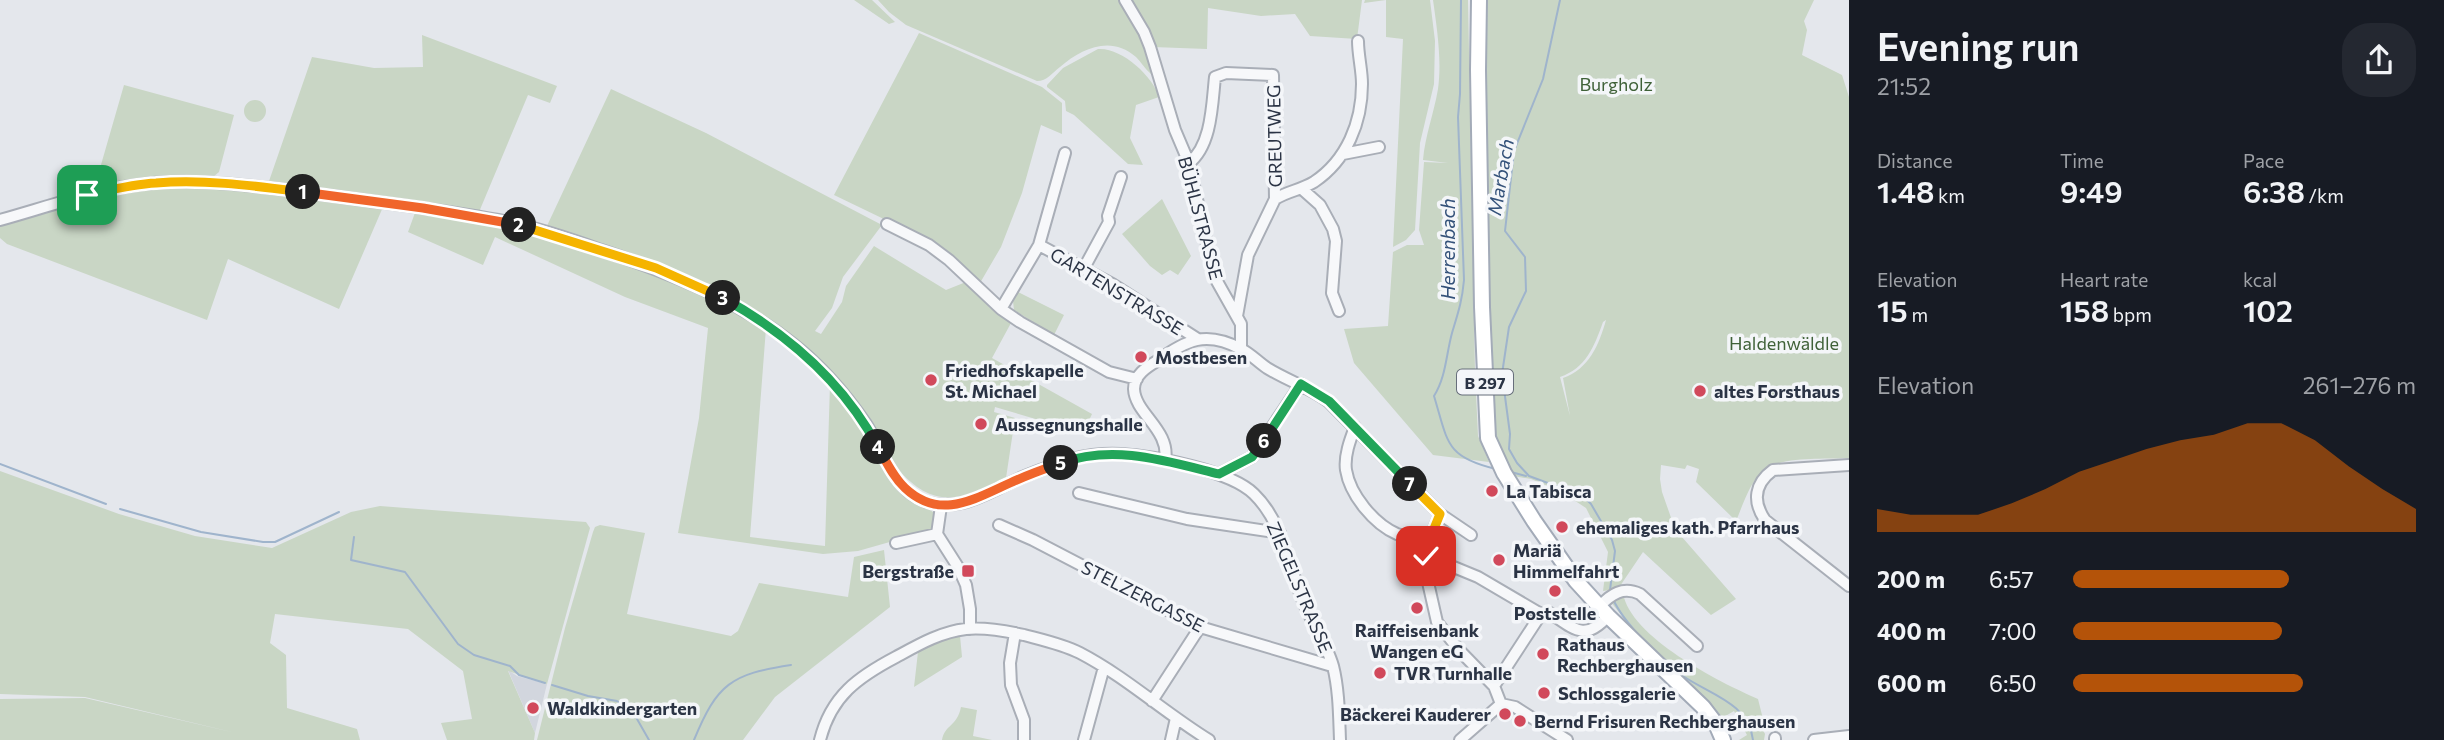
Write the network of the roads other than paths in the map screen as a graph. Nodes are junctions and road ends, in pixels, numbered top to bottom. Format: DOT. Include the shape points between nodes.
graph roads {
  1 [pos="1125,0"];
  2 [pos="1479,0"];
  3 [pos="1358,41"];
  4 [pos="1379,147"];
  5 [pos="1065,153"];
  6 [pos="1343,154"];
  7 [pos="1189,163"];
  8 [pos="1121,177"];
  9 [pos="1302,189"];
  10 [pos="1275,199"];
  11 [pos="0,220"];
  12 [pos="887,224"];
  13 [pos="1039,245"];
  14 [pos="1084,268"];
  15 [pos="1001,309"];
  16 [pos="1339,311"];
  17 [pos="1237,316"];
  18 [pos="1196,338"];
  19 [pos="1241,348"];
  20 [pos="1137,379"];
  21 [pos="1301,384"];
  22 [pos="1355,427"];
  23 [pos="1165,461"];
  24 [pos="1849,465"];
  25 [pos="1219,474"];
  26 [pos="1079,493"];
  27 [pos="941,506"];
  28 [pos="1440,514"];
  29 [pos="999,526"];
  30 [pos="1280,533"];
  31 [pos="937,534"];
  32 [pos="1471,535"];
  33 [pos="1429,541"];
  34 [pos="896,543"];
  35 [pos="1426,556"];
  36 [pos="1849,586"];
  37 [pos="1604,607"];
  38 [pos="1541,614"];
  39 [pos="1200,627"];
  40 [pos="970,629"];
  41 [pos="1015,633"];
  42 [pos="1698,646"];
  43 [pos="1332,666"];
  44 [pos="1104,667"];
  45 [pos="1494,686"];
  46 [pos="1152,701"];
  47 [pos="1502,704"];
  48 [pos="1176,718"];
  49 [pos="1849,736"];
  50 [pos="820,740"];
  51 [pos="1024,740"];
  52 [pos="1084,740"];
  53 [pos="1171,740"];
  54 [pos="1209,740"];
  55 [pos="1340,740"];
  56 [pos="1460,740"];
  57 [pos="1567,740"];
  58 [pos="1723,740"];
  59 [pos="1814,740"];
  1 -- 7 [label="street, BÜHLSTRASSE" via="1144,33"];
  2 -- 37 [label="main road, B 297" via="1488,438 1504,473 1558,558"];
  3 -- 6 [label="street" via="1361,100"];
  4 -- 6 [label="street"];
  5 -- 13 [label="street"];
  6 -- 9 [label="street"];
  7 -- 10 [label="street, GREUTWEG" via="1196,158 1206,132 1215,77 1226,73 1273,75"];
  7 -- 17 [label="street, BÜHLSTRASSE" via="1214,276"];
  8 -- 14 [label="street" via="1109,222"];
  9 -- 10 [label="street"];
  9 -- 16 [label="street" via="1320,205 1333,229 1332,293"];
  10 -- 17 [label="street, GREUTWEG" via="1248,255"];
  11 -- 27 [label="street" via="129,186 218,183 502,220 592,246 692,283 740,308 794,345 850,403 902,486"];
  12 -- 15 [label="street" via="929,245"];
  13 -- 14 [label="street, GARTENSTRASSE"];
  13 -- 15 [label="street"];
  14 -- 18 [label="street, GARTENSTRASSE"];
  15 -- 20 [label="street" via="1109,372"];
  17 -- 19 [label="street, BÜHLSTRASSE"];
  18 -- 19 [label="street"];
  18 -- 20 [label="street" via="1142,371"];
  19 -- 21 [label="street" via="1269,369"];
  20 -- 23 [label="street" via="1136,397 1162,438"];
  21 -- 22 [label="street" via="1329,401"];
  21 -- 25 [label="street" via="1252,457"];
  22 -- 28 [label="street"];
  22 -- 33 [label="street" via="1346,471 1367,513 1399,535"];
  23 -- 25 [label="street, ZIEGELSTRASSE"];
  23 -- 27 [label="street, ZIEGELSTRASSE" via="1120,454 1087,456 1027,475 966,503"];
  24 -- 36 [label="street" via="1773,470 1763,477 1756,498 1765,520"];
  25 -- 30 [label="street, ZIEGELSTRASSE" via="1254,493"];
  26 -- 30 [label="street" via="1187,519"];
  27 -- 31 [label="street"];
  28 -- 32 [label="street"];
  28 -- 33 [label="street"];
  29 -- 39 [label="street, STELZERGASSE" via="1031,538"];
  30 -- 43 [label="street, ZIEGELSTRASSE" via="1304,604"];
  31 -- 34 [label="street"];
  31 -- 40 [label="street" via="966,585"];
  33 -- 35 [label="street"];
  35 -- 38 [label="street" via="1478,577"];
  35 -- 45 [label="street" via="1437,622"];
  37 -- 38 [label="street" via="1598,627 1587,632 1550,613"];
  37 -- 42 [label="street" via="1620,591 1632,590"];
  37 -- 58 [label="main road, B 297" via="1703,707"];
  38 -- 45 [label="street"];
  39 -- 43 [label="street, STELZERGASSE"];
  39 -- 46 [label="street"];
  40 -- 41 [label="street"];
  40 -- 50 [label="street" via="931,639 861,677 830,710"];
  41 -- 44 [label="street" via="1079,652"];
  41 -- 51 [label="street" via="1011,685 1024,720"];
  43 -- 55 [label="street, ZIEGELSTRASSE"];
  44 -- 46 [label="street"];
  44 -- 52 [label="street"];
  45 -- 47 [label="street"];
  46 -- 48 [label="street"];
  47 -- 56 [label="street"];
  47 -- 57 [label="street" via="1515,707"];
  48 -- 53 [label="street"];
  48 -- 54 [label="street"];
  49 -- 59 [label="street"];
}
